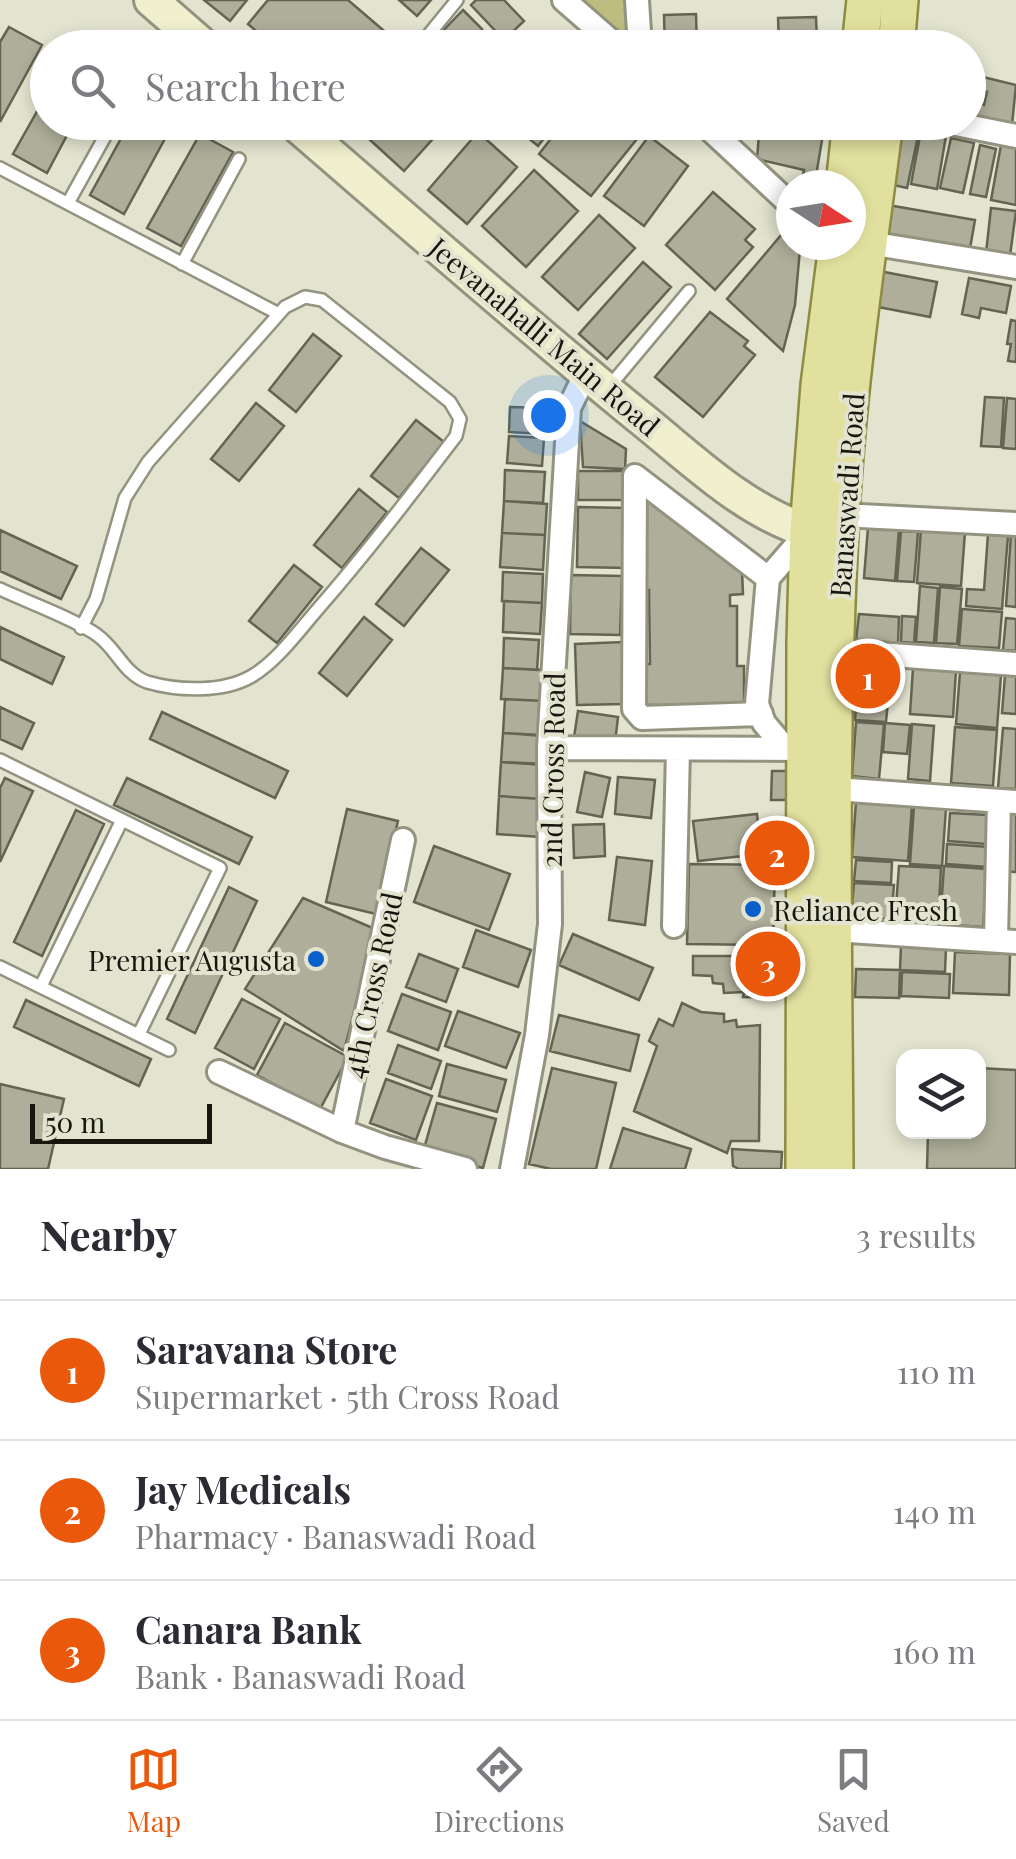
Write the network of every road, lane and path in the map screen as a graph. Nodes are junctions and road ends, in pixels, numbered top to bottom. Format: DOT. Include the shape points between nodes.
graph roads {
  1 [pos="151,0"];
  2 [pos="458,0"];
  3 [pos="564,0"];
  4 [pos="637,0"];
  5 [pos="864,0"];
  6 [pos="900,0"];
  7 [pos="185,30"];
  8 [pos="433,30"];
  9 [pos="598,30"];
  10 [pos="639,30"];
  11 [pos="862,30"];
  12 [pos="898,30"];
  13 [pos="986,130"];
  14 [pos="1016,136"];
  15 [pos="103,140"];
  16 [pos="334,140"];
  17 [pos="721,140"];
  18 [pos="849,140"];
  19 [pos="881,140"];
  20 [pos="239,158"];
  21 [pos="0,168"];
  22 [pos="846,170"];
  23 [pos="776,191"];
  24 [pos="866,193"];
  25 [pos="68,203"];
  26 [pos="866,245"];
  27 [pos="848,260"];
  28 [pos="852,260"];
  29 [pos="182,264"];
  30 [pos="1016,267"];
  31 [pos="689,291"];
  32 [pos="279,314"];
  33 [pos="596,382"];
  34 [pos="841,514"];
  35 [pos="1016,524"];
  36 [pos="808,531"];
  37 [pos="768,578"];
  38 [pos="0,589"];
  39 [pos="82,628"];
  40 [pos="838,651"];
  41 [pos="1016,664"];
  42 [pos="761,714"];
  43 [pos="549,748"];
  44 [pos="678,749"];
  45 [pos="796,749"];
  46 [pos="0,760"];
  47 [pos="835,789"];
  48 [pos="1007,802"];
  49 [pos="122,820"];
  50 [pos="403,840"];
  51 [pos="674,926"];
  52 [pos="834,930"];
  53 [pos="1006,941"];
  54 [pos="0,967"];
  55 [pos="41,986"];
  56 [pos="139,1034"];
  57 [pos="170,1050"];
  58 [pos="219,1072"];
  59 [pos="342,1131"];
  60 [pos="386,1147"];
  61 [pos="410,1162"];
  62 [pos="375,1169"];
  63 [pos="465,1169"];
  64 [pos="512,1169"];
  65 [pos="804,1169"];
  66 [pos="835,1169"];
  1 -- 7 [label="street"];
  2 -- 8 [label="lane"];
  3 -- 9 [label="street"];
  4 -- 10 [label="street"];
  5 -- 11 [label="main road"];
  6 -- 12 [label="main road"];
  13 -- 14 [label="street"];
  15 -- 25 [label="lane"];
  16 -- 33 [label="street, Jeevanahalli Main Road"];
  17 -- 23 [label="street"];
  18 -- 22 [label="main road"];
  19 -- 24 [label="main road, Banaswadi Road"];
  20 -- 29 [label="lane"];
  21 -- 25 [label="lane"];
  25 -- 29 [label="lane"];
  26 -- 30 [label="street"];
  27 -- 36 [label="main road, Banaswadi Road" via="819,385"];
  28 -- 34 [label="main road, Banaswadi Road" via="852,387"];
  29 -- 32 [label="lane"];
  31 -- 33 [label="lane"];
  32 -- 39 [label="lane" via="148,462 114,530"];
  32 -- 39 [label="lane" via="305,297 322,300 450,402 460,419 456,436 342,582 252,676 215,687 173,688 142,680 99,636"];
  33 -- 36 [label="street, Jeevanahalli Main Road" via="746,502"];
  33 -- 43 [label="street, 2nd Cross Road" via="569,408"];
  34 -- 35 [label="street"];
  34 -- 40 [label="main road, Banaswadi Road"];
  36 -- 37 [label="street"];
  36 -- 45 [label="main road, Banaswadi Road"];
  37 -- 42 [label="street"];
  37 -- 42 [label="street" via="634,476 634,709 642,718"];
  38 -- 39 [label="lane"];
  40 -- 41 [label="street"];
  40 -- 47 [label="main road, Banaswadi Road"];
  42 -- 45 [label="street"];
  43 -- 44 [label="street"];
  43 -- 64 [label="street, 2nd Cross Road" via="550,924"];
  44 -- 45 [label="street"];
  44 -- 51 [label="street"];
  45 -- 65 [label="main road, Banaswadi Road"];
  46 -- 49 [label="lane"];
  47 -- 48 [label="street"];
  47 -- 52 [label="main road, Banaswadi Road"];
  48 -- 53 [label="street"];
  49 -- 55 [label="lane"];
  49 -- 56 [label="lane" via="220,868"];
  50 -- 59 [label="street, 4th Cross Road"];
  52 -- 53 [label="street"];
  52 -- 66 [label="main road, Banaswadi Road"];
  54 -- 55 [label="lane"];
  55 -- 56 [label="lane"];
  56 -- 57 [label="lane"];
  58 -- 59 [label="street"];
  59 -- 60 [label="street"];
  60 -- 61 [label="street"];
  60 -- 62 [label="street"];
  61 -- 63 [label="street"];
}
